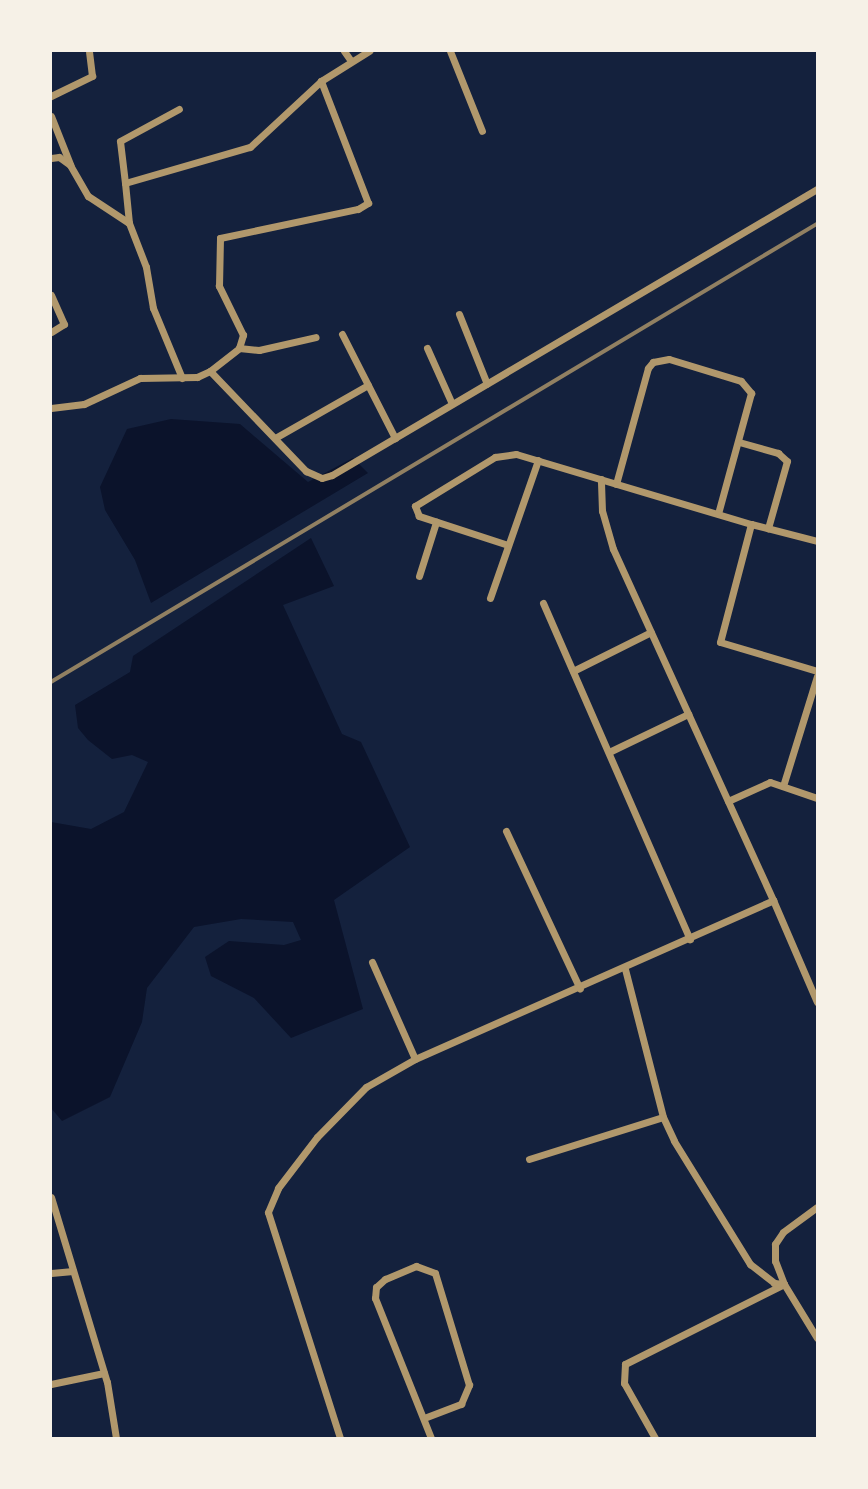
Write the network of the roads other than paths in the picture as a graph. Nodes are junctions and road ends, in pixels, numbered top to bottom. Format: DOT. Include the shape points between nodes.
graph roads {
  1 [pos="344,51"];
  2 [pos="369,51"];
  3 [pos="450,51"];
  4 [pos="89,52"];
  5 [pos="351,61"];
  6 [pos="321,81"];
  7 [pos="51,96"];
  8 [pos="179,108"];
  9 [pos="51,116"];
  10 [pos="482,131"];
  11 [pos="51,158"];
  12 [pos="70,165"];
  13 [pos="125,183"];
  14 [pos="817,189"];
  15 [pos="130,223"];
  16 [pos="51,295"];
  17 [pos="459,314"];
  18 [pos="51,332"];
  19 [pos="342,334"];
  20 [pos="316,337"];
  21 [pos="239,348"];
  22 [pos="427,348"];
  23 [pos="210,371"];
  24 [pos="182,378"];
  25 [pos="487,384"];
  26 [pos="368,385"];
  27 [pos="452,404"];
  28 [pos="51,408"];
  29 [pos="275,438"];
  30 [pos="395,438"];
  31 [pos="739,442"];
  32 [pos="538,460"];
  33 [pos="601,479"];
  34 [pos="616,484"];
  35 [pos="718,514"];
  36 [pos="436,522"];
  37 [pos="751,524"];
  38 [pos="768,528"];
  39 [pos="817,541"];
  40 [pos="508,545"];
  41 [pos="419,576"];
  42 [pos="490,598"];
  43 [pos="543,603"];
  44 [pos="651,632"];
  45 [pos="573,671"];
  46 [pos="817,673"];
  47 [pos="688,715"];
  48 [pos="609,752"];
  49 [pos="783,786"];
  50 [pos="817,798"];
  51 [pos="728,801"];
  52 [pos="506,831"];
  53 [pos="772,900"];
  54 [pos="690,939"];
  55 [pos="372,962"];
  56 [pos="625,969"];
  57 [pos="580,989"];
  58 [pos="817,1002"];
  59 [pos="415,1059"];
  60 [pos="663,1117"];
  61 [pos="529,1159"];
  62 [pos="51,1197"];
  63 [pos="817,1207"];
  64 [pos="73,1271"];
  65 [pos="51,1273"];
  66 [pos="784,1284"];
  67 [pos="817,1338"];
  68 [pos="104,1373"];
  69 [pos="51,1384"];
  70 [pos="424,1418"];
  71 [pos="116,1438"];
  72 [pos="340,1438"];
  73 [pos="431,1438"];
  74 [pos="655,1438"];
  1 -- 5 [label="street"];
  2 -- 5 [label="street"];
  3 -- 10 [label="street"];
  4 -- 7 [label="street" via="92,76"];
  5 -- 6 [label="street"];
  6 -- 13 [label="street" via="250,147"];
  6 -- 21 [label="street" via="368,203 358,209 220,238 219,286 241,328"];
  8 -- 13 [label="street" via="120,142"];
  9 -- 12 [label="street"];
  11 -- 12 [label="street" via="59,157"];
  12 -- 15 [label="street" via="88,196"];
  13 -- 15 [label="street"];
  14 -- 25 [label="street"];
  15 -- 24 [label="street" via="146,267 156,319"];
  16 -- 18 [label="street" via="64,324"];
  17 -- 25 [label="street"];
  19 -- 26 [label="street"];
  20 -- 21 [label="street" via="258,350"];
  21 -- 23 [label="street"];
  22 -- 27 [label="street"];
  23 -- 24 [label="street"];
  23 -- 29 [label="street"];
  24 -- 28 [label="street" via="140,378 85,404"];
  25 -- 27 [label="street"];
  26 -- 29 [label="street"];
  26 -- 30 [label="street"];
  27 -- 30 [label="street"];
  29 -- 30 [label="street" via="306,471 322,478"];
  31 -- 34 [label="street" via="750,402 749,386 660,358 648,369"];
  31 -- 35 [label="street"];
  31 -- 38 [label="street" via="778,453 787,461"];
  32 -- 33 [label="street"];
  32 -- 36 [label="street" via="505,453 420,500 415,506 419,516"];
  32 -- 40 [label="street"];
  33 -- 34 [label="street"];
  33 -- 44 [label="street" via="602,511 610,539"];
  34 -- 35 [label="street"];
  35 -- 37 [label="street"];
  36 -- 40 [label="street"];
  36 -- 41 [label="street"];
  37 -- 38 [label="street"];
  37 -- 46 [label="street" via="720,642"];
  38 -- 39 [label="street"];
  40 -- 42 [label="street"];
  43 -- 45 [label="street"];
  44 -- 45 [label="street"];
  44 -- 47 [label="street"];
  45 -- 48 [label="street"];
  46 -- 49 [label="street"];
  47 -- 48 [label="street"];
  47 -- 51 [label="street"];
  48 -- 54 [label="street"];
  49 -- 50 [label="street"];
  49 -- 51 [label="street" via="764,783"];
  51 -- 53 [label="street"];
  52 -- 57 [label="street"];
  53 -- 54 [label="street"];
  53 -- 58 [label="street"];
  54 -- 56 [label="street"];
  55 -- 59 [label="street"];
  56 -- 57 [label="street"];
  56 -- 60 [label="street"];
  57 -- 59 [label="street"];
  59 -- 72 [label="street" via="366,1087 330,1120 278,1188 268,1212"];
  60 -- 61 [label="street"];
  60 -- 66 [label="street" via="750,1264 774,1283"];
  62 -- 64 [label="street"];
  63 -- 66 [label="street" via="783,1231 775,1244 775,1261"];
  64 -- 65 [label="street"];
  64 -- 68 [label="street"];
  66 -- 67 [label="street"];
  66 -- 74 [label="street" via="625,1364 621,1373 624,1383"];
  68 -- 69 [label="street"];
  68 -- 71 [label="street"];
  70 -- 70 [label="street" via="375,1298 376,1287 385,1279 416,1266 435,1273 470,1385 461,1404"];
  70 -- 73 [label="street"];
}
